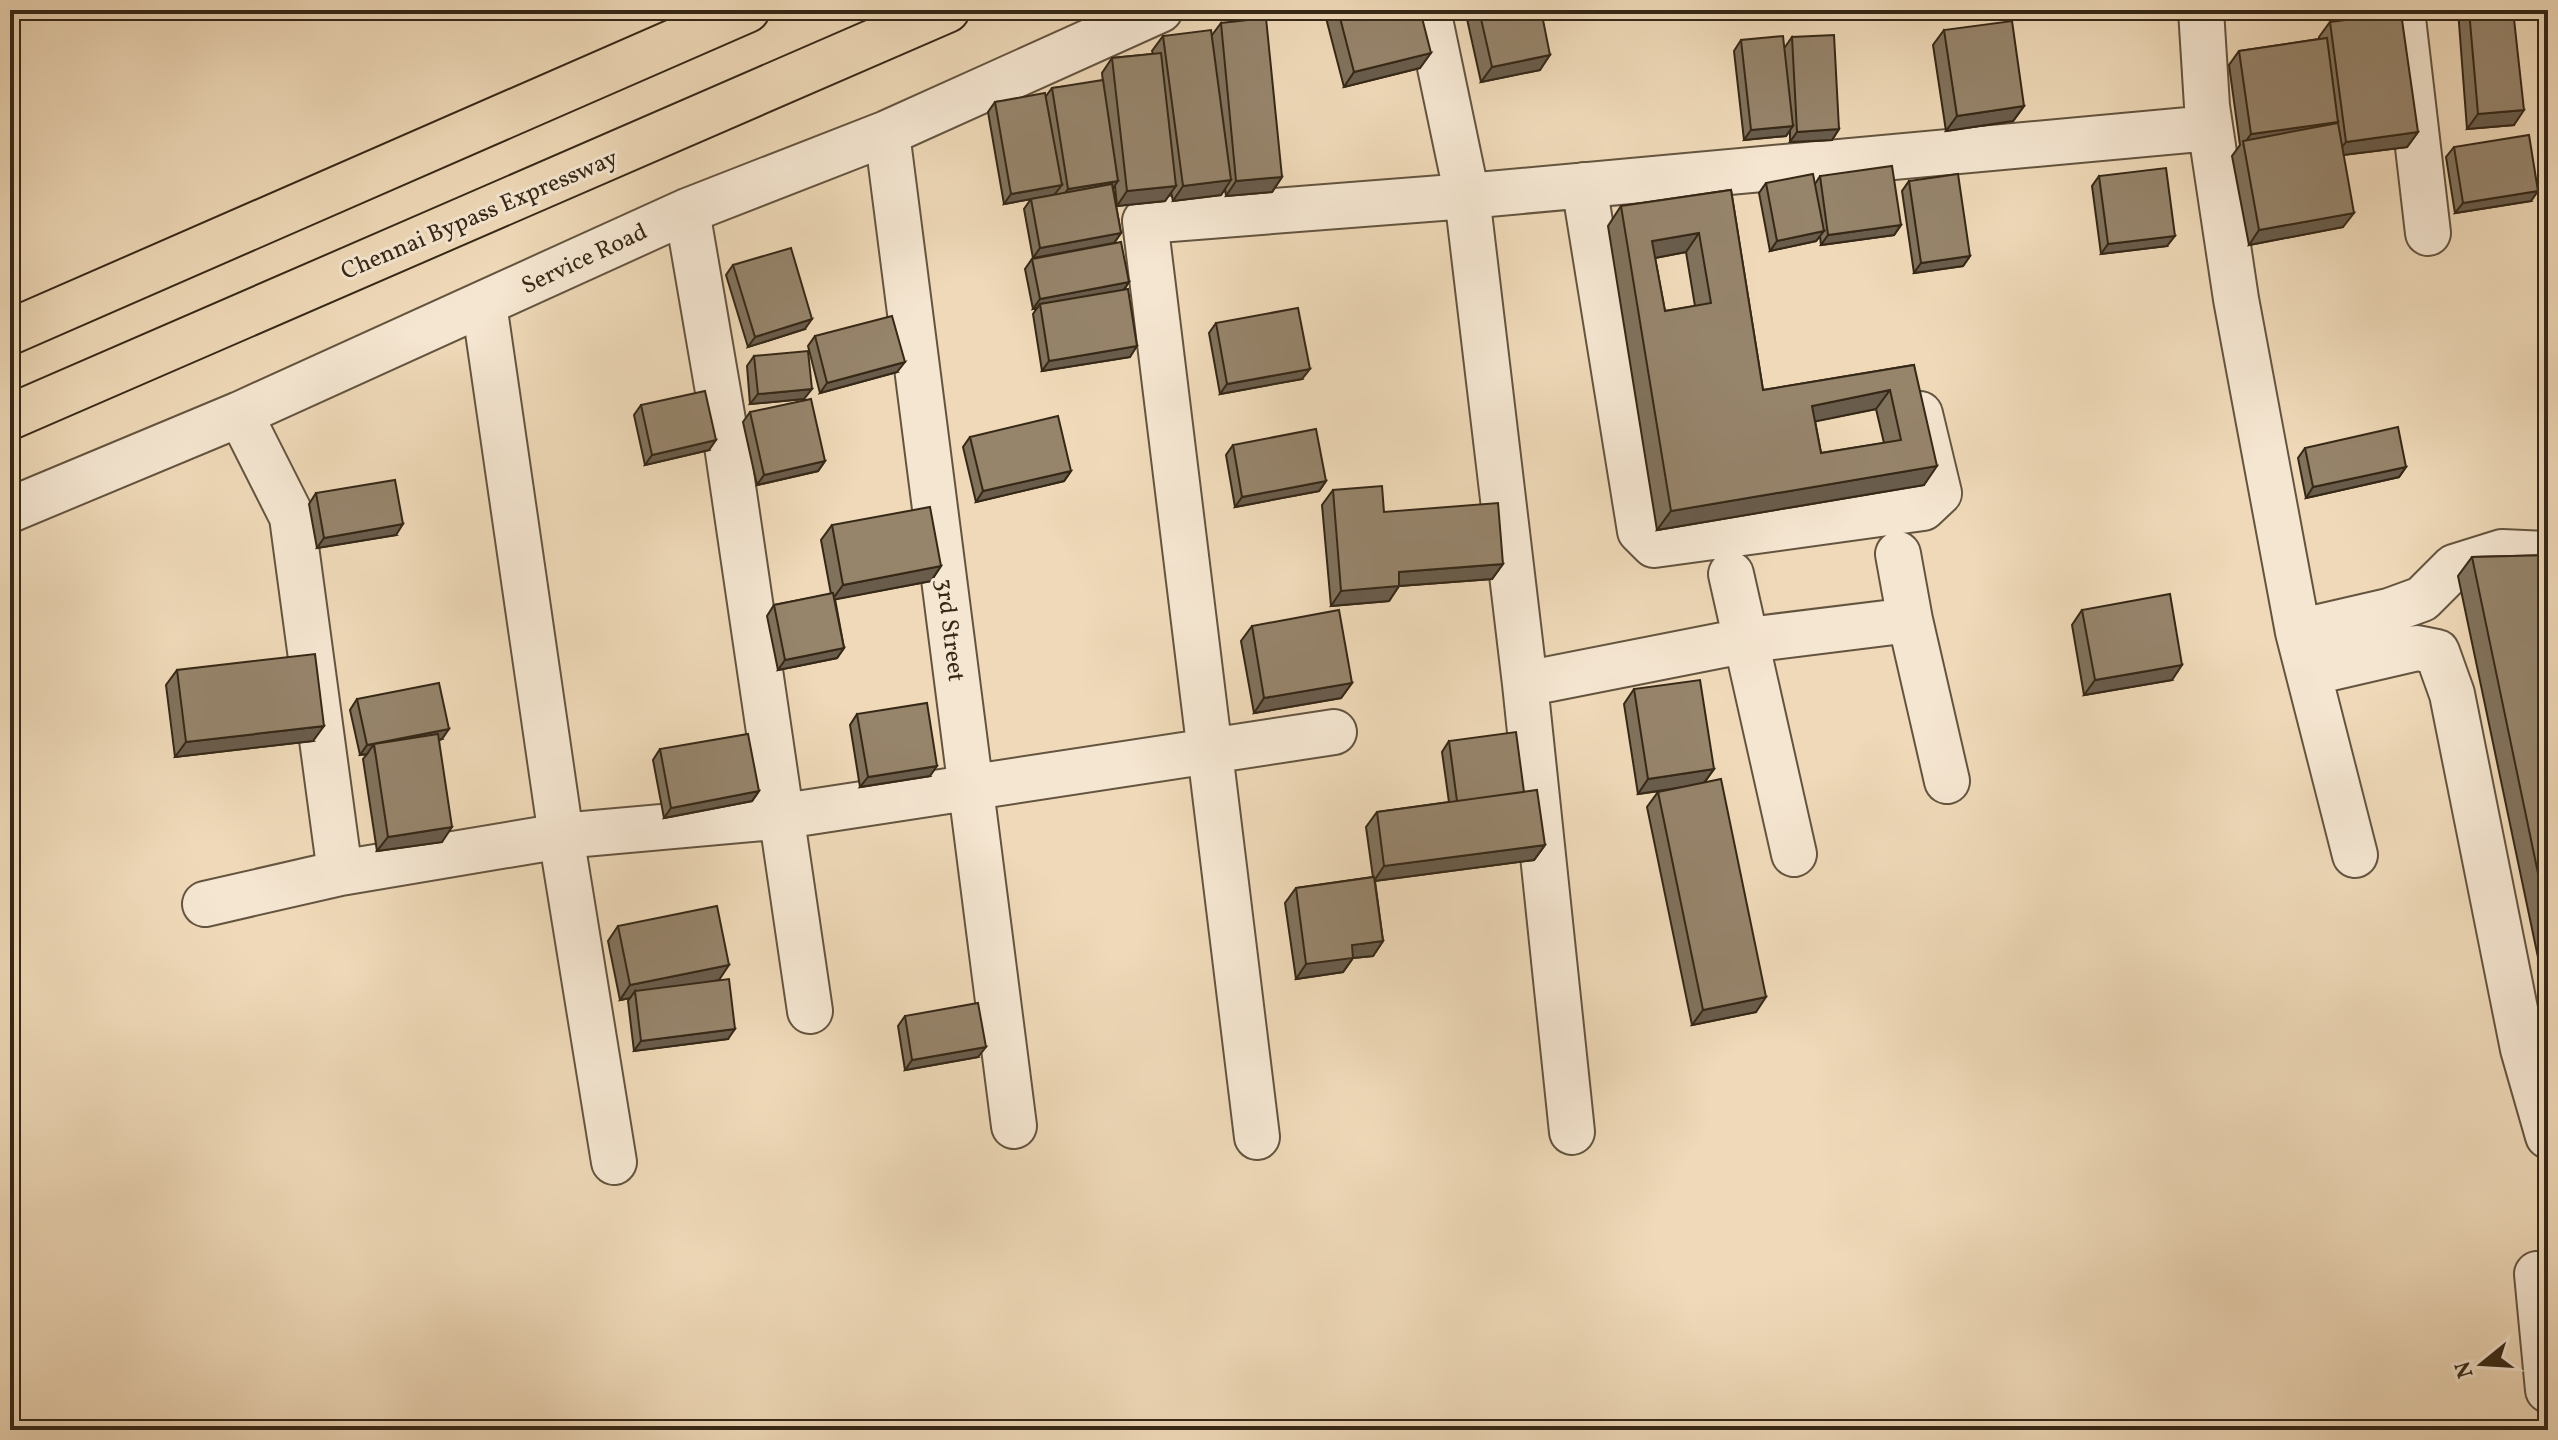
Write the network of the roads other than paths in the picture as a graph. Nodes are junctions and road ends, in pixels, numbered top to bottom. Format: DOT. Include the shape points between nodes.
graph roads {
  1 [pos="747,10"];
  2 [pos="947,10"];
  3 [pos="1160,10"];
  4 [pos="1428,10"];
  5 [pos="2201,10"];
  6 [pos="2402,10"];
  7 [pos="2210,128"];
  8 [pos="887,133"];
  9 [pos="1467,196"];
  10 [pos="1587,200"];
  11 [pos="687,211"];
  12 [pos="2428,233"];
  13 [pos="484,304"];
  14 [pos="10,332"];
  15 [pos="1910,378"];
  16 [pos="240,414"];
  17 [pos="10,417"];
  18 [pos="10,510"];
  19 [pos="1898,554"];
  20 [pos="2548,554"];
  21 [pos="1731,574"];
  22 [pos="1910,620"];
  23 [pos="1748,640"];
  24 [pos="2304,653"];
  25 [pos="1525,684"];
  26 [pos="1334,732"];
  27 [pos="1212,751"];
  28 [pos="1947,781"];
  29 [pos="971,788"];
  30 [pos="784,816"];
  31 [pos="561,836"];
  32 [pos="1794,854"];
  33 [pos="2355,855"];
  34 [pos="340,873"];
  35 [pos="205,904"];
  36 [pos="810,1011"];
  37 [pos="1014,1126"];
  38 [pos="1572,1132"];
  39 [pos="2548,1136"];
  40 [pos="1257,1137"];
  41 [pos="614,1162"];
  42 [pos="2537,1274"];
  43 [pos="2548,1390"];
  1 -- 14 [label="highway"];
  2 -- 17 [label="highway, Chennai Bypass Expressway"];
  3 -- 8 [label="street, Service Road"];
  4 -- 9 [label="street"];
  5 -- 7 [label="street"];
  6 -- 12 [label="street"];
  7 -- 10 [label="street" via="1728,195"];
  7 -- 24 [label="street" via="2236,299"];
  8 -- 11 [label="street, Service Road"];
  8 -- 29 [label="street, 3rd Street"];
  9 -- 10 [label="street"];
  9 -- 25 [label="street"];
  9 -- 27 [label="street" via="1145,221"];
  10 -- 15 [label="street" via="1640,531 1654,545 1923,508 1933,502 1939,493"];
  11 -- 13 [label="street, Service Road"];
  11 -- 30 [label="street"];
  13 -- 16 [label="street, Service Road"];
  13 -- 31 [label="street"];
  16 -- 18 [label="street, Service Road"];
  16 -- 34 [label="street" via="292,517"];
  19 -- 22 [label="street"];
  20 -- 24 [label="street" via="2502,552 2454,567 2422,599"];
  21 -- 23 [label="street"];
  22 -- 23 [label="street"];
  22 -- 28 [label="street"];
  23 -- 25 [label="street"];
  23 -- 32 [label="street"];
  24 -- 33 [label="street"];
  24 -- 39 [label="street" via="2417,648 2437,652 2452,694 2523,1049"];
  25 -- 38 [label="street"];
  26 -- 27 [label="street"];
  27 -- 29 [label="street"];
  27 -- 40 [label="street"];
  29 -- 30 [label="street"];
  29 -- 37 [label="street, 3rd Street"];
  30 -- 31 [label="street"];
  30 -- 36 [label="street"];
  31 -- 34 [label="street"];
  31 -- 41 [label="street"];
  34 -- 35 [label="street"];
  42 -- 43 [label="street"];
}
